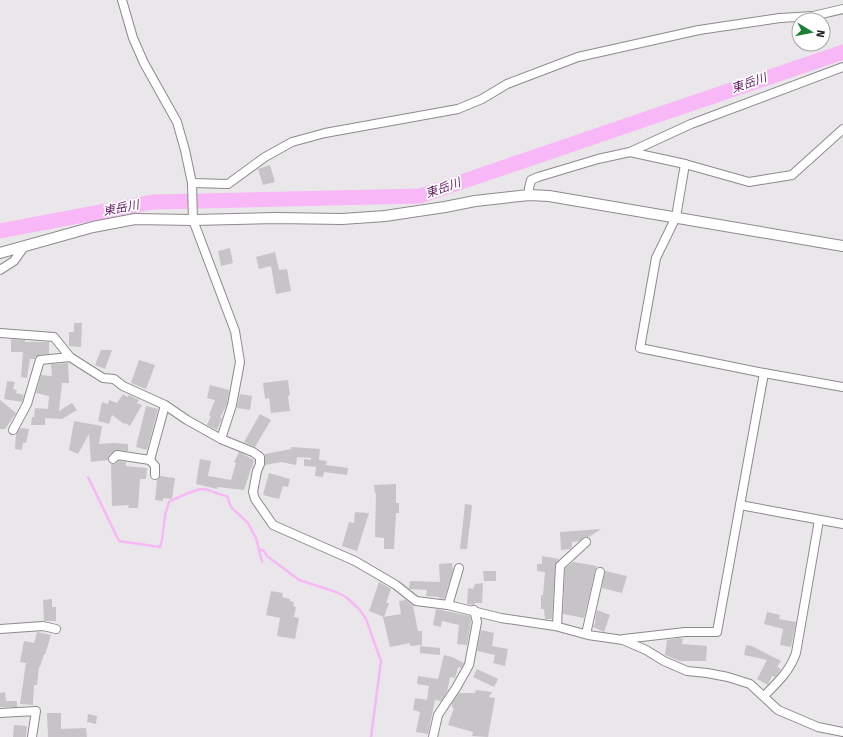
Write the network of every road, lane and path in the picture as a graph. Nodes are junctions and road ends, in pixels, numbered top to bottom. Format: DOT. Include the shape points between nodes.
graph roads {
  1 [pos="122,0"];
  2 [pos="843,9"];
  3 [pos="843,67"];
  4 [pos="843,129"];
  5 [pos="630,152"];
  6 [pos="685,164"];
  7 [pos="192,183"];
  8 [pos="528,195"];
  9 [pos="676,217"];
  10 [pos="193,220"];
  11 [pos="843,246"];
  12 [pos="24,247"];
  13 [pos="0,253"];
  14 [pos="0,270"];
  15 [pos="0,334"];
  16 [pos="70,357"];
  17 [pos="764,373"];
  18 [pos="843,387"];
  19 [pos="165,405"];
  20 [pos="13,430"];
  21 [pos="221,440"];
  22 [pos="113,459"];
  23 [pos="150,460"];
  24 [pos="155,475"];
  25 [pos="740,505"];
  26 [pos="819,520"];
  27 [pos="843,524"];
  28 [pos="586,542"];
  29 [pos="561,556"];
  30 [pos="560,566"];
  31 [pos="459,568"];
  32 [pos="600,572"];
  33 [pos="448,605"];
  34 [pos="474,610"];
  35 [pos="557,626"];
  36 [pos="0,628"];
  37 [pos="56,629"];
  38 [pos="586,634"];
  39 [pos="623,640"];
  40 [pos="764,696"];
  41 [pos="0,713"];
  42 [pos="843,732"];
  43 [pos="32,737"];
  44 [pos="434,737"];
  1 -- 7 [label="street" via="133,38 144,63 177,122 186,150"];
  2 -- 7 [label="street" via="813,16 780,18 699,30 578,57 507,84 482,99 458,108 325,133 292,142 265,157 228,184"];
  3 -- 5 [label="street" via="691,124"];
  4 -- 6 [label="street" via="792,175 749,182"];
  5 -- 6 [label="street"];
  5 -- 8 [label="street" via="538,177 531,180"];
  6 -- 9 [label="street"];
  7 -- 10 [label="street"];
  8 -- 9 [label="street" via="550,196"];
  8 -- 10 [label="street" via="385,216 342,219"];
  9 -- 11 [label="street"];
  9 -- 17 [label="street" via="656,258 640,348"];
  10 -- 12 [label="street" via="135,219 93,227"];
  10 -- 21 [label="street" via="235,332 240,362 232,405"];
  12 -- 13 [label="street"];
  12 -- 14 [label="street" via="14,261"];
  15 -- 16 [label="street" via="54,337"];
  16 -- 19 [label="street" via="103,378 114,379 123,386"];
  16 -- 20 [label="street" via="40,360 27,404"];
  17 -- 18 [label="street"];
  17 -- 25 [label="street"];
  19 -- 21 [label="street"];
  19 -- 23 [label="street"];
  21 -- 33 [label="street" via="260,457 254,492 273,525 356,562 396,585 416,601"];
  22 -- 23 [label="street" via="117,455"];
  23 -- 24 [label="street" via="155,466"];
  25 -- 26 [label="street"];
  25 -- 39 [label="street" via="717,632 685,632"];
  26 -- 27 [label="street"];
  26 -- 40 [label="street" via="796,653 785,675"];
  28 -- 30 [label="street"];
  29 -- 30 [label="street"];
  30 -- 35 [label="street"];
  31 -- 33 [label="street"];
  32 -- 38 [label="street"];
  33 -- 34 [label="street"];
  34 -- 35 [label="street" via="501,618"];
  34 -- 44 [label="street" via="477,622 469,665 438,716"];
  35 -- 38 [label="street"];
  36 -- 37 [label="street" via="43,626"];
  38 -- 39 [label="street"];
  39 -- 40 [label="street" via="687,671 728,677 750,684"];
  40 -- 42 [label="street" via="778,710 818,727"];
  41 -- 43 [label="street" via="36,711"];
}
